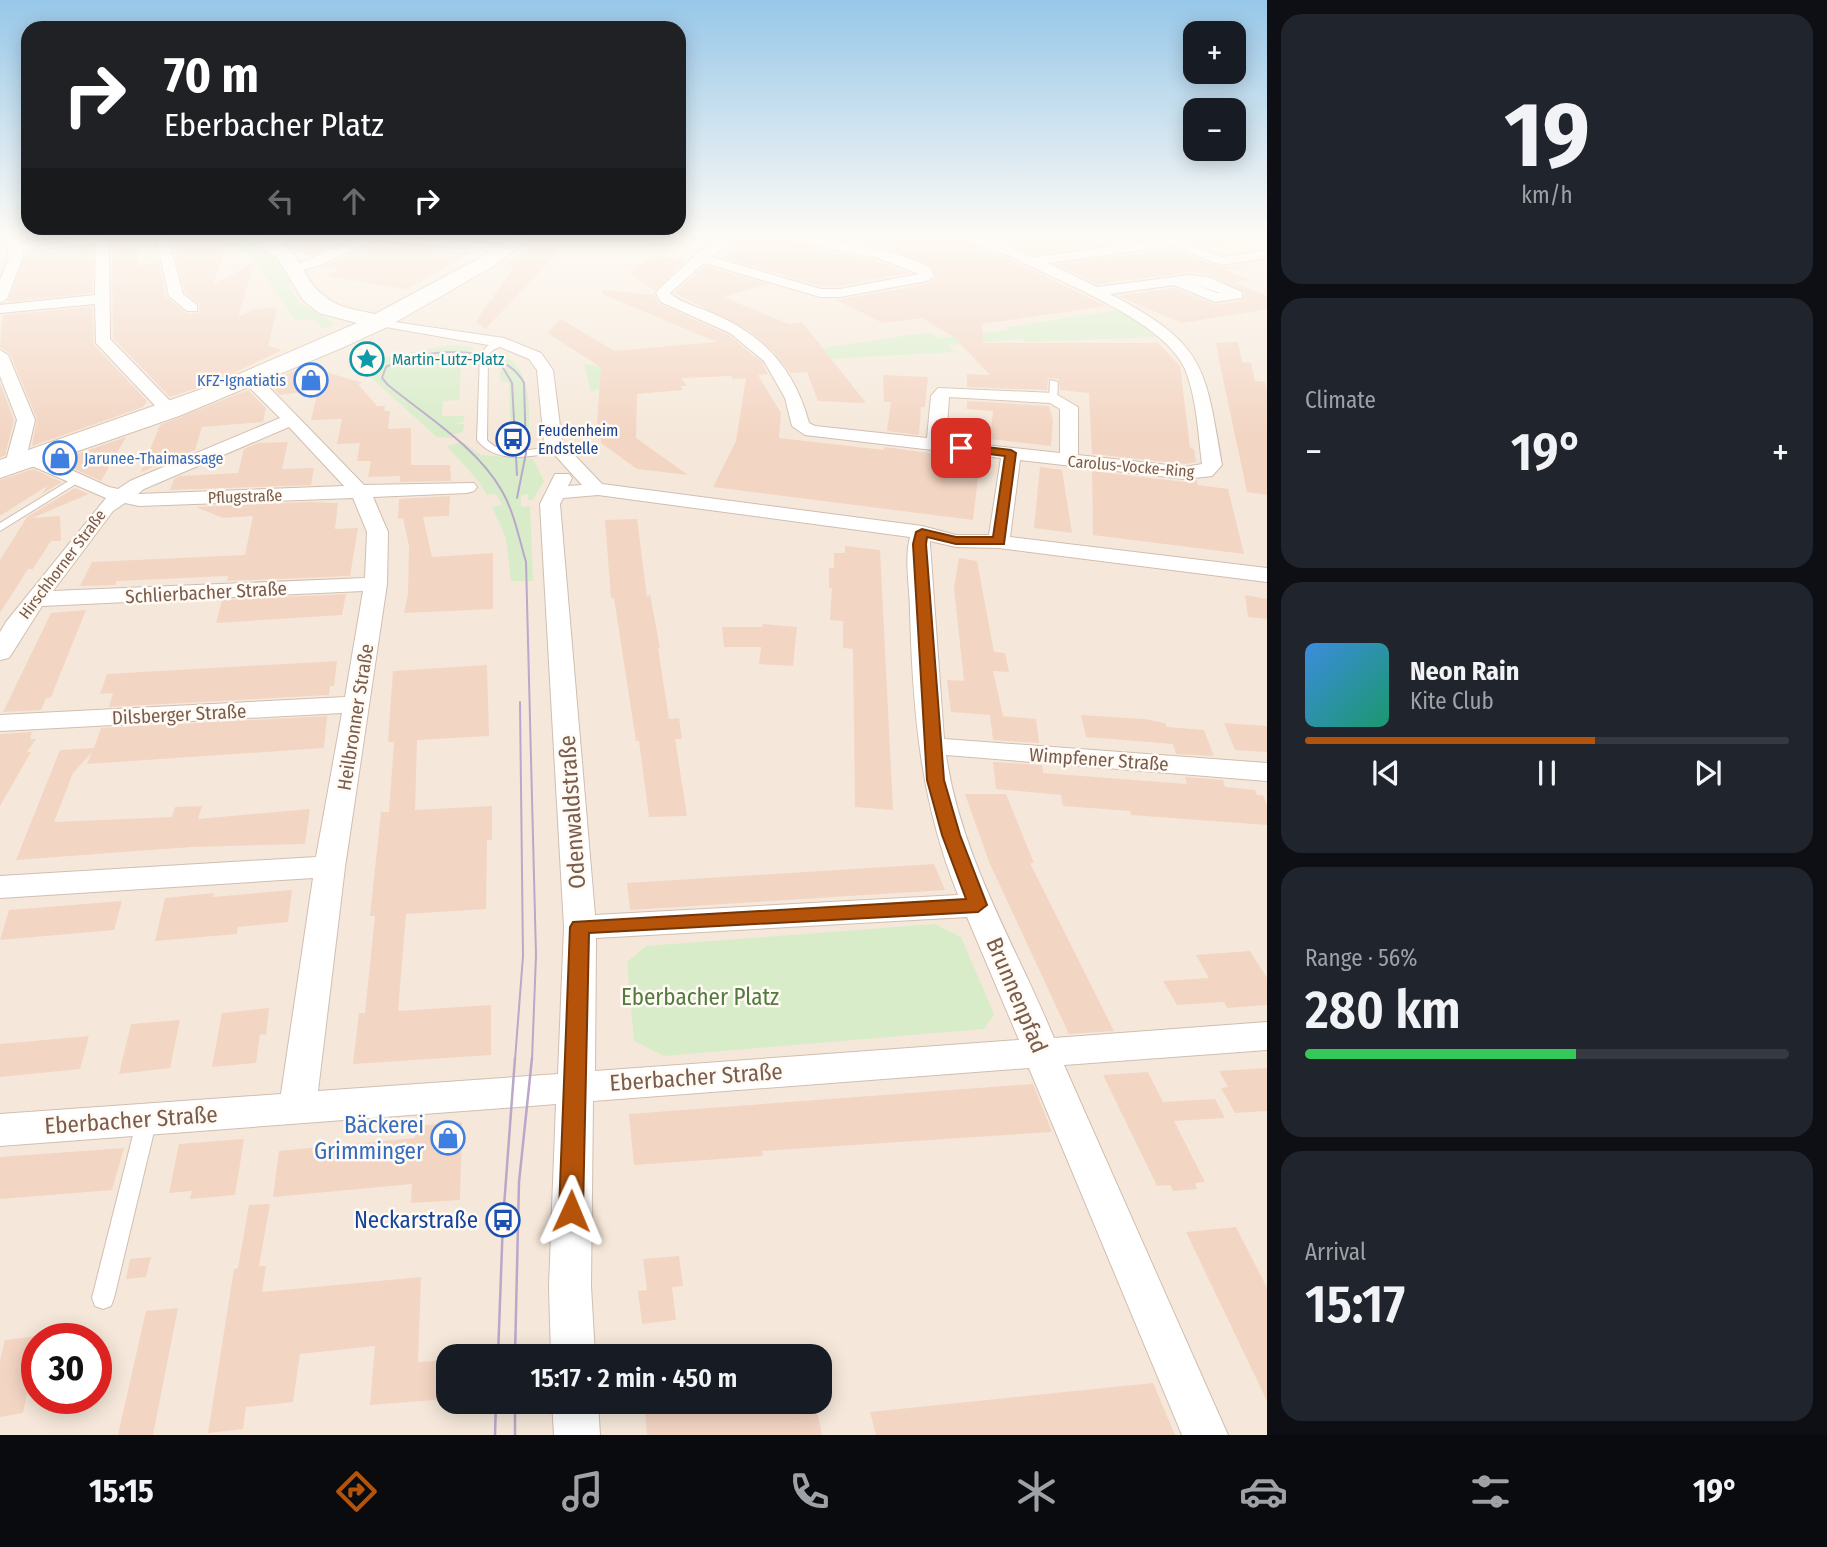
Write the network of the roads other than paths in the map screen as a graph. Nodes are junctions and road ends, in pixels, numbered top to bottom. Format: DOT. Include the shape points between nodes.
graph roads {
  1 [pos="80,301"];
  2 [pos="100,301"];
  3 [pos="183,301"];
  4 [pos="320,301"];
  5 [pos="418,301"];
  6 [pos="671,301"];
  7 [pos="1111,301"];
  8 [pos="407,307"];
  9 [pos="192,308"];
  10 [pos="0,309"];
  11 [pos="336,312"];
  12 [pos="379,322"];
  13 [pos="424,329"];
  14 [pos="344,338"];
  15 [pos="497,346"];
  16 [pos="0,355"];
  17 [pos="244,379"];
  18 [pos="168,409"];
  19 [pos="290,420"];
  20 [pos="936,445"];
  21 [pos="551,447"];
  22 [pos="1011,453"];
  23 [pos="1069,460"];
  24 [pos="15,464"];
  25 [pos="75,480"];
  26 [pos="467,488"];
  27 [pos="597,489"];
  28 [pos="359,491"];
  29 [pos="118,497"];
  30 [pos="557,497"];
  31 [pos="0,528"];
  32 [pos="922,532"];
  33 [pos="999,541"];
  34 [pos="1267,575"];
  35 [pos="376,584"];
  36 [pos="36,599"];
  37 [pos="0,653"];
  38 [pos="358,704"];
  39 [pos="0,723"];
  40 [pos="931,746"];
  41 [pos="1267,772"];
  42 [pos="330,867"];
  43 [pos="0,887"];
  44 [pos="978,905"];
  45 [pos="580,927"];
  46 [pos="1267,1036"];
  47 [pos="1043,1053"];
  48 [pos="577,1085"];
  49 [pos="298,1107"];
  50 [pos="148,1118"];
  51 [pos="0,1130"];
  52 [pos="103,1298"];
  53 [pos="573,1344"];
  54 [pos="576,1414"];
  55 [pos="577,1435"];
  56 [pos="1205,1435"];
  1 -- 10 [label="street"];
  2 -- 18 [label="street" via="102,340"];
  3 -- 9 [label="street"];
  4 -- 11 [label="street, Odenwaldstraße"];
  5 -- 8 [label="street"];
  6 -- 20 [label="street, Carolus-Vocke-Ring" via="712,317 757,344 785,375 801,426"];
  7 -- 23 [label="street, Carolus-Vocke-Ring" via="1152,323 1185,354 1195,372 1212,465 1205,472 1185,473"];
  8 -- 11 [label="street"];
  8 -- 12 [label="street"];
  8 -- 13 [label="street"];
  11 -- 12 [label="street, Odenwaldstraße"];
  11 -- 14 [label="street"];
  12 -- 13 [label="street, Odenwaldstraße"];
  12 -- 14 [label="street"];
  13 -- 14 [label="street"];
  13 -- 15 [label="street, Odenwaldstraße"];
  14 -- 17 [label="street"];
  15 -- 21 [label="street, Odenwaldstraße" via="525,350 542,363 548,382"];
  15 -- 21 [label="lane" via="484,355 482,440 487,448 501,453"];
  16 -- 24 [label="street" via="26,420"];
  17 -- 18 [label="street"];
  17 -- 19 [label="street, Heilbronner Straße" via="255,383"];
  18 -- 24 [label="street"];
  19 -- 28 [label="street, Heilbronner Straße"];
  19 -- 29 [label="street, Hirschhorner Straße"];
  20 -- 22 [label="street, Carolus-Vocke-Ring"];
  20 -- 23 [label="street" via="944,392 1053,390 1069,407"];
  21 -- 27 [label="street"];
  21 -- 30 [label="street, Odenwaldstraße"];
  22 -- 23 [label="street, Carolus-Vocke-Ring"];
  22 -- 33 [label="street"];
  24 -- 25 [label="street, Pflugstraße"];
  25 -- 29 [label="street, Pflugstraße"];
  25 -- 31 [label="lane"];
  26 -- 28 [label="street, Pflugstraße"];
  27 -- 30 [label="street"];
  27 -- 30 [label="street"];
  27 -- 32 [label="street"];
  28 -- 29 [label="street, Pflugstraße" via="139,500"];
  28 -- 35 [label="street, Heilbronner Straße" via="374,516 379,549"];
  29 -- 36 [label="street, Hirschhorner Straße"];
  30 -- 45 [label="street, Odenwaldstraße"];
  32 -- 33 [label="street" via="956,541"];
  32 -- 40 [label="street, Brunnenpfad" via="919,544"];
  33 -- 34 [label="street"];
  35 -- 36 [label="street, Schlierbacher Straße"];
  35 -- 38 [label="street, Heilbronner Straße"];
  36 -- 37 [label="street, Hirschhorner Straße"];
  38 -- 39 [label="street, Dilsberger Straße"];
  38 -- 42 [label="street, Heilbronner Straße"];
  40 -- 41 [label="street, Wimpfener Straße"];
  40 -- 44 [label="street, Brunnenpfad" via="935,780 951,835"];
  42 -- 43 [label="street"];
  42 -- 49 [label="street, Heilbronner Straße"];
  44 -- 45 [label="street"];
  44 -- 47 [label="street, Brunnenpfad"];
  45 -- 48 [label="street, Odenwaldstraße"];
  46 -- 47 [label="street, Eberbacher Straße"];
  47 -- 48 [label="street, Eberbacher Straße"];
  47 -- 56 [label="street, Brunnenpfad"];
  48 -- 49 [label="street, Eberbacher Straße"];
  48 -- 53 [label="street, Odenwaldstraße" via="572,1135"];
  49 -- 50 [label="street, Eberbacher Straße"];
  50 -- 51 [label="street, Eberbacher Straße"];
  50 -- 52 [label="lane"];
  54 -- 55 [label="street"];
}
